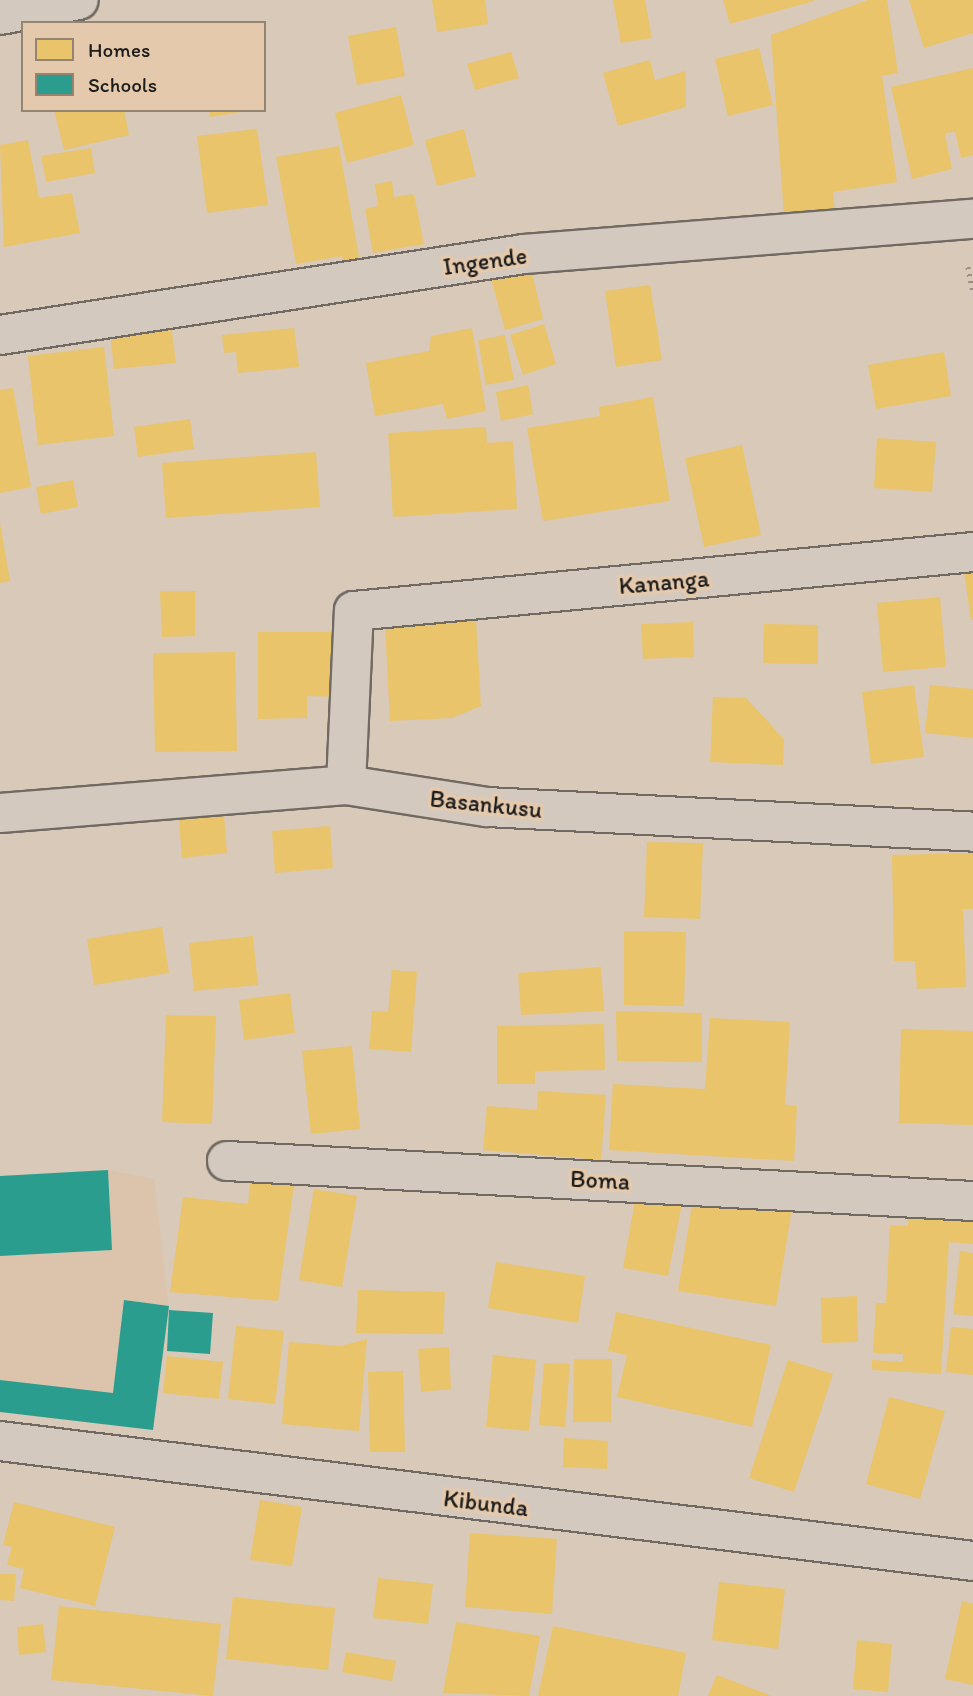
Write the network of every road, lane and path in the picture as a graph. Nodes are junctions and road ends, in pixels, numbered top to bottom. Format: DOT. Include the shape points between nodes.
graph roads {
  1 [pos="79,0"];
  2 [pos="0,15"];
  3 [pos="973,219"];
  4 [pos="0,335"];
  5 [pos="973,552"];
  6 [pos="346,785"];
  7 [pos="0,813"];
  8 [pos="973,832"];
  9 [pos="227,1161"];
  10 [pos="973,1201"];
  11 [pos="0,1441"];
  12 [pos="973,1561"];
  1 -- 2 [label="street"];
  3 -- 4 [label="street, Ingende" via="524,254"];
  5 -- 6 [label="street, Kananga" via="355,611"];
  6 -- 7 [label="street, Basankusu"];
  6 -- 8 [label="street, Basankusu" via="487,807"];
  9 -- 10 [label="street, Boma"];
  11 -- 12 [label="street, Kibunda"];
}
